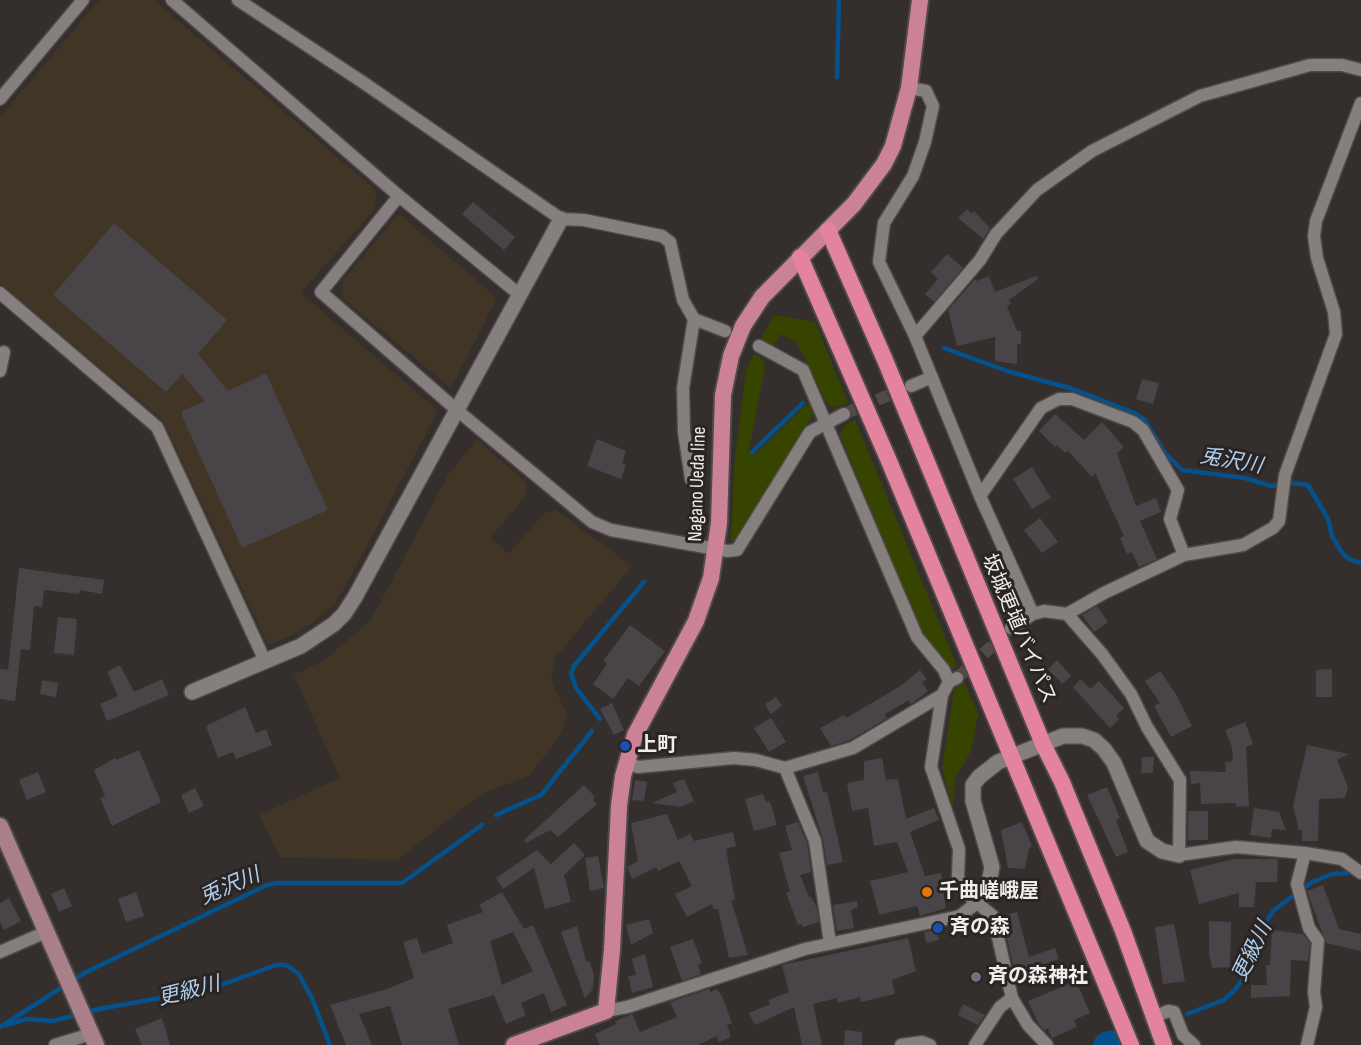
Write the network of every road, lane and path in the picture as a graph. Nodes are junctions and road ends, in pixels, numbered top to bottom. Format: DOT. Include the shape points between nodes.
graph roads {
  1 [pos="83,0"];
  2 [pos="172,0"];
  3 [pos="238,0"];
  4 [pos="920,0"];
  5 [pos="1361,70"];
  6 [pos="909,88"];
  7 [pos="0,99"];
  8 [pos="1361,103"];
  9 [pos="399,196"];
  10 [pos="561,219"];
  11 [pos="828,230"];
  12 [pos="800,257"];
  13 [pos="0,293"];
  14 [pos="520,295"];
  15 [pos="694,319"];
  16 [pos="725,331"];
  17 [pos="915,336"];
  18 [pos="759,346"];
  19 [pos="4,352"];
  20 [pos="0,371"];
  21 [pos="932,377"];
  22 [pos="911,386"];
  23 [pos="458,411"];
  24 [pos="844,414"];
  25 [pos="826,423"];
  26 [pos="691,479"];
  27 [pos="981,496"];
  28 [pos="717,548"];
  29 [pos="1184,555"];
  30 [pos="1033,614"];
  31 [pos="1067,614"];
  32 [pos="1011,628"];
  33 [pos="265,661"];
  34 [pos="192,692"];
  35 [pos="942,695"];
  36 [pos="1043,744"];
  37 [pos="1012,757"];
  38 [pos="627,763"];
  39 [pos="785,768"];
  40 [pos="0,826"];
  41 [pos="1305,853"];
  42 [pos="1179,855"];
  43 [pos="1361,873"];
  44 [pos="978,903"];
  45 [pos="46,932"];
  46 [pos="830,944"];
  47 [pos="0,952"];
  48 [pos="1012,998"];
  49 [pos="606,1011"];
  50 [pos="1154,1017"];
  51 [pos="92,1036"];
  52 [pos="55,1045"];
  53 [pos="514,1045"];
  54 [pos="901,1045"];
  55 [pos="930,1045"];
  56 [pos="975,1045"];
  57 [pos="1047,1045"];
  58 [pos="1131,1045"];
  59 [pos="1164,1045"];
  60 [pos="1194,1045"];
  61 [pos="1306,1045"];
  1 -- 7 [label="street"];
  2 -- 9 [label="street"];
  3 -- 10 [label="street"];
  4 -- 6 [label="main road, Nagano Ueda line"];
  5 -- 17 [label="street" via="1342,65 1310,65 1200,96 1092,151 1037,190 996,234 980,260"];
  6 -- 11 [label="main road, Nagano Ueda line" via="884,164 854,204"];
  6 -- 17 [label="street" via="926,91 933,106 913,176 884,223 879,262"];
  8 -- 29 [label="street" via="1316,221 1317,258 1334,312 1336,334 1284,482 1279,520 1273,528 1243,545"];
  9 -- 14 [label="street"];
  9 -- 23 [label="street" via="321,291"];
  10 -- 14 [label="street"];
  10 -- 15 [label="street" via="662,236 670,242 683,300"];
  11 -- 12 [label="main road, Nagano Ueda line"];
  11 -- 36 [label="highway, 坂城更埴バイパス"];
  12 -- 28 [label="main road, Nagano Ueda line" via="751,312 731,356 720,426"];
  12 -- 37 [label="highway"];
  13 -- 33 [label="street" via="157,427"];
  14 -- 23 [label="street"];
  15 -- 16 [label="street"];
  15 -- 26 [label="street" via="682,388"];
  17 -- 21 [label="street"];
  18 -- 25 [label="street" via="803,370"];
  19 -- 20 [label="street"];
  21 -- 22 [label="street"];
  21 -- 27 [label="street"];
  23 -- 28 [label="street" via="592,522 611,530"];
  23 -- 33 [label="street" via="344,614 314,639"];
  24 -- 25 [label="street"];
  25 -- 28 [label="street" via="810,432 742,545 734,551"];
  25 -- 35 [label="street" via="917,638 953,680"];
  27 -- 29 [label="street" via="1041,408 1059,399 1072,399 1133,422 1143,430 1178,489 1170,519"];
  27 -- 30 [label="street"];
  28 -- 38 [label="main road, Nagano Ueda line" via="696,621 647,710"];
  29 -- 31 [label="street"];
  30 -- 31 [label="street"];
  30 -- 32 [label="street"];
  31 -- 42 [label="street" via="1131,694 1176,771 1180,780"];
  33 -- 34 [label="street"];
  35 -- 39 [label="street" via="853,748"];
  35 -- 44 [label="street" via="931,767 959,849 958,876 964,892"];
  36 -- 37 [label="street"];
  36 -- 42 [label="street" via="1072,735 1099,744 1114,764 1147,841 1162,851"];
  36 -- 50 [label="highway, 坂城更埴バイパス" via="1123,931"];
  37 -- 44 [label="street" via="991,766 973,785 973,801 992,867 987,892"];
  37 -- 58 [label="highway"];
  38 -- 39 [label="street" via="638,767 734,758"];
  38 -- 49 [label="main road, Nagano Ueda line" via="619,806"];
  39 -- 46 [label="street" via="815,841"];
  40 -- 45 [label="main road"];
  41 -- 42 [label="street" via="1236,847"];
  41 -- 43 [label="street" via="1342,859"];
  41 -- 61 [label="street" via="1299,889 1309,928 1318,941 1316,1007"];
  44 -- 46 [label="street" via="960,916"];
  44 -- 48 [label="street" via="993,916"];
  45 -- 47 [label="street"];
  45 -- 51 [label="main road"];
  46 -- 49 [label="street"];
  48 -- 56 [label="street" via="1000,1007"];
  48 -- 57 [label="street" via="1028,1025"];
  49 -- 53 [label="main road"];
  50 -- 59 [label="highway, 坂城更埴バイパス"];
  50 -- 60 [label="street" via="1174,1012 1183,1035"];
  51 -- 52 [label="street"];
  54 -- 55 [label="street"];
}
